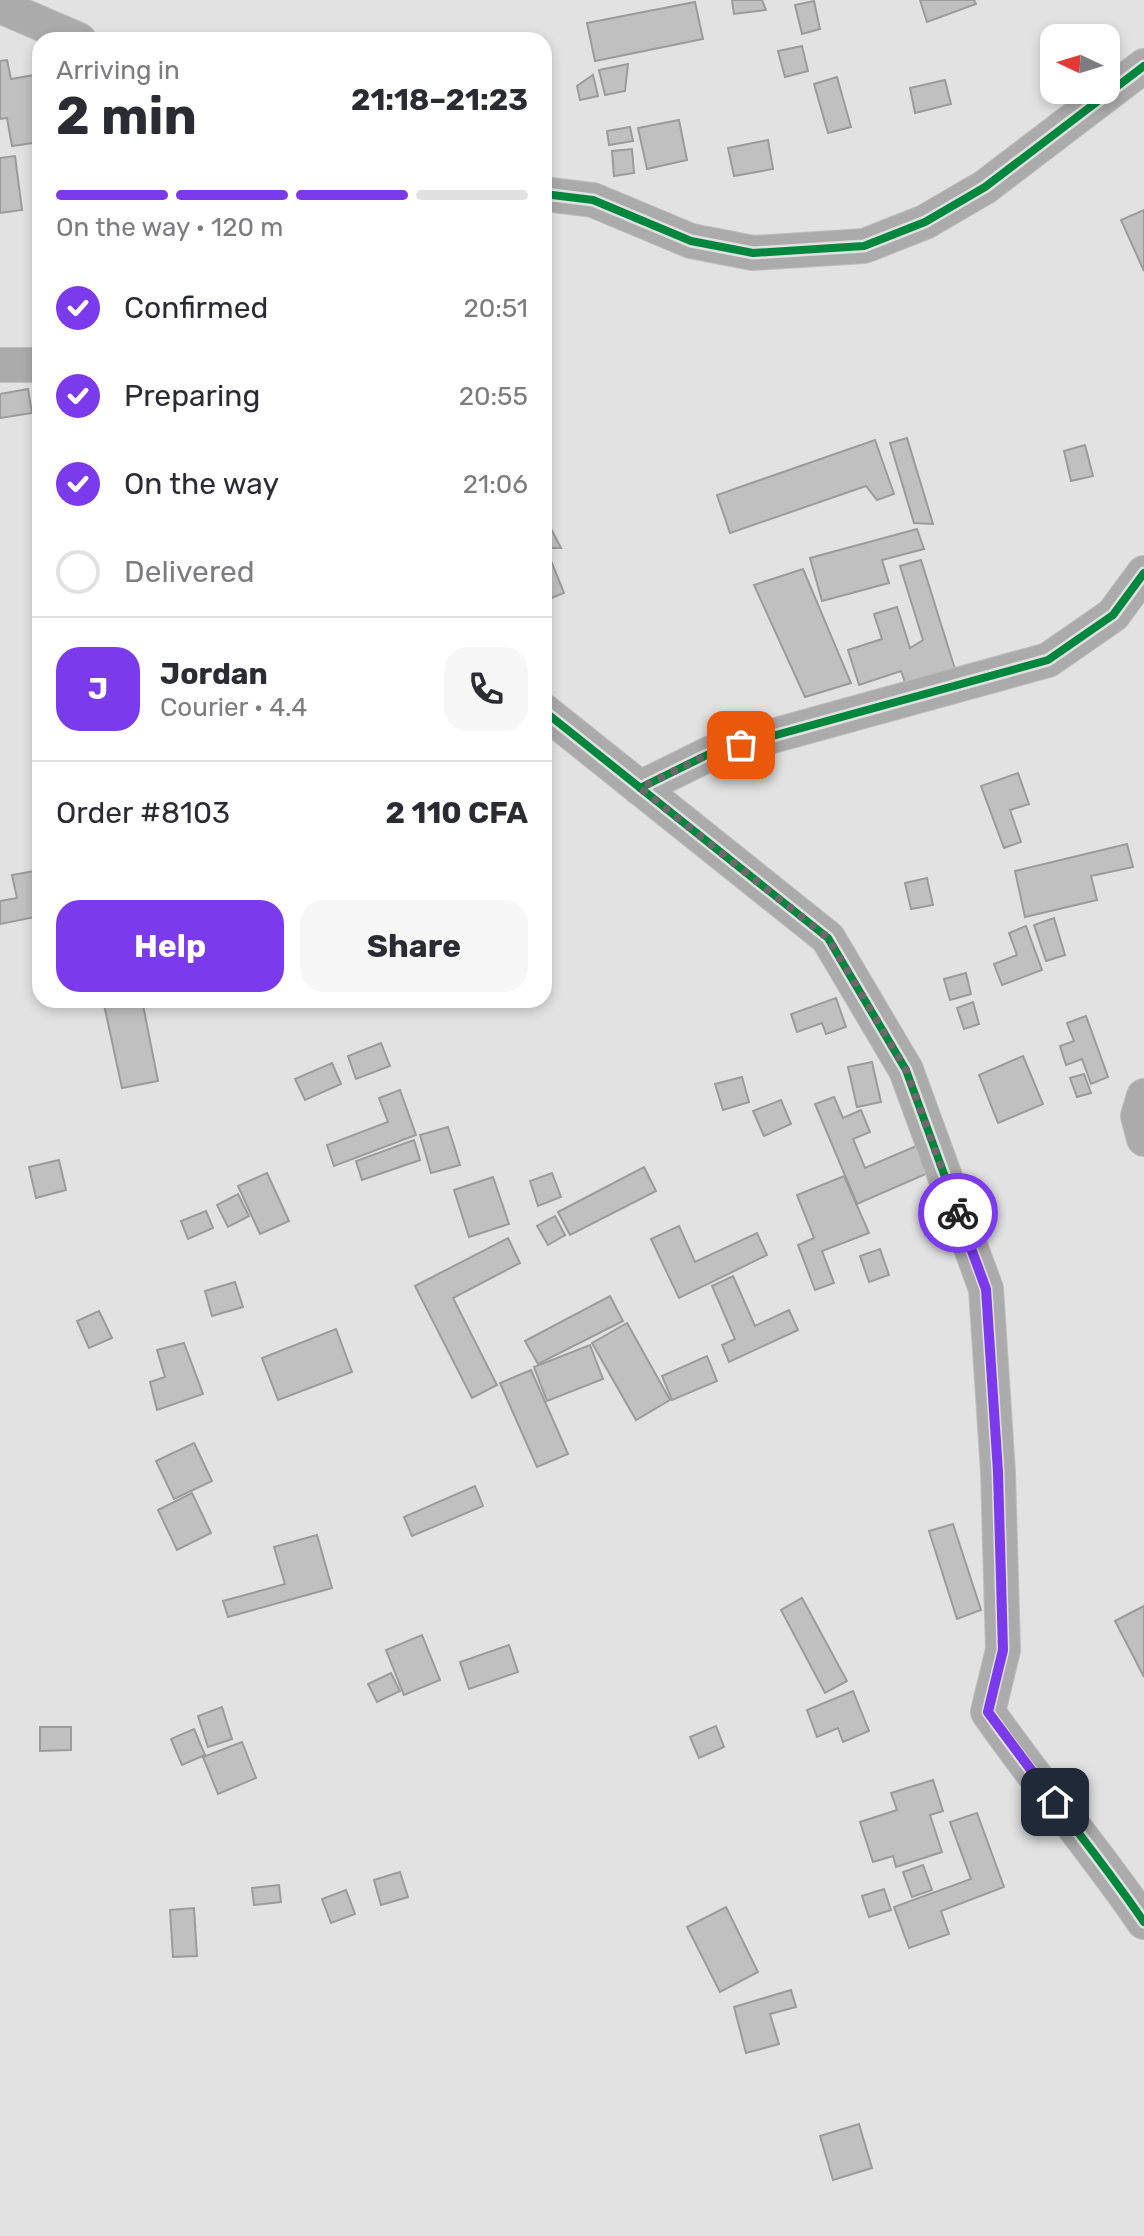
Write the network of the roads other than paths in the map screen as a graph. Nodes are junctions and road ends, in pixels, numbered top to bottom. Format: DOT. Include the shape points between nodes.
graph roads {
  1 [pos="0,6"];
  2 [pos="60,32"];
  3 [pos="1144,66"];
  4 [pos="1144,99"];
  5 [pos="1087,111"];
  6 [pos="552,195"];
  7 [pos="0,365"];
  8 [pos="32,365"];
  9 [pos="1144,573"];
  10 [pos="552,717"];
  11 [pos="640,788"];
  12 [pos="1144,1096"];
  13 [pos="1144,1139"];
  14 [pos="1144,1922"];
  1 -- 2 [label="street"];
  3 -- 5 [label="street"];
  4 -- 5 [label="street"];
  5 -- 6 [label="street" via="985,187 925,222 864,246 753,253 691,241 593,200"];
  7 -- 8 [label="street"];
  9 -- 11 [label="street" via="1113,615 1048,660 711,753"];
  10 -- 11 [label="street"];
  11 -- 14 [label="street" via="828,938 906,1070 986,1289 1003,1650 988,1712"];
  12 -- 13 [label="street" via="1138,1116"];
}
